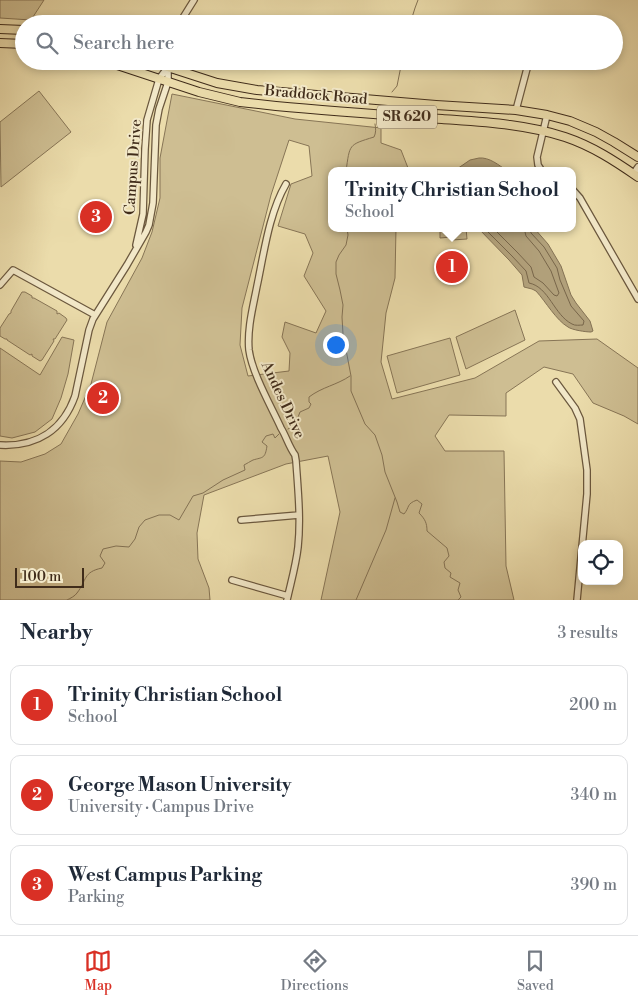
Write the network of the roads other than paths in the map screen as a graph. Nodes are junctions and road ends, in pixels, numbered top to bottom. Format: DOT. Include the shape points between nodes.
graph roads {
  1 [pos="194,0"];
  2 [pos="185,15"];
  3 [pos="0,29"];
  4 [pos="15,30"];
  5 [pos="0,43"];
  6 [pos="15,44"];
  7 [pos="132,70"];
  8 [pos="165,70"];
  9 [pos="169,70"];
  10 [pos="184,70"];
  11 [pos="527,70"];
  12 [pos="159,79"];
  13 [pos="168,82"];
  14 [pos="516,110"];
  15 [pos="546,115"];
  16 [pos="542,131"];
  17 [pos="638,157"];
  18 [pos="539,167"];
  19 [pos="636,173"];
  20 [pos="286,184"];
  21 [pos="576,194"];
  22 [pos="134,253"];
  23 [pos="0,285"];
  24 [pos="638,299"];
  25 [pos="95,315"];
  26 [pos="556,382"];
  27 [pos="0,445"];
  28 [pos="299,515"];
  29 [pos="241,520"];
  30 [pos="232,580"];
  31 [pos="287,598"];
  32 [pos="577,600"];
  1 -- 2 [label="street"];
  3 -- 4 [label="main road"];
  5 -- 6 [label="main road"];
  7 -- 12 [label="main road, Braddock Road / SR 620"];
  8 -- 12 [label="street, Campus Drive"];
  9 -- 13 [label="street, Campus Drive"];
  10 -- 14 [label="main road, Braddock Road / SR 620" via="217,83 257,90"];
  11 -- 14 [label="street"];
  12 -- 13 [label="main road, Braddock Road / SR 620"];
  12 -- 22 [label="street, Campus Drive" via="147,120 144,214"];
  13 -- 16 [label="main road, Braddock Road / SR 620" via="258,104 498,124"];
  13 -- 22 [label="street, Campus Drive" via="156,125 151,214 146,232"];
  14 -- 15 [label="main road, Braddock Road / SR 620"];
  15 -- 16 [label="street"];
  15 -- 17 [label="main road, Braddock Road / SR 620" via="583,126"];
  16 -- 18 [label="street" via="536,157"];
  16 -- 19 [label="main road, Braddock Road / SR 620" via="583,144"];
  20 -- 28 [label="street, Andes Drive" via="273,214 250,320 249,342 254,368 295,455"];
  21 -- 24 [label="street"];
  22 -- 25 [label="street, Campus Drive"];
  23 -- 25 [label="street" via="13,270"];
  25 -- 27 [label="street, Campus Drive" via="75,396 63,420 36,440 20,445"];
  26 -- 32 [label="street" via="580,419 587,471"];
  28 -- 29 [label="street"];
  28 -- 31 [label="street, Andes Drive" via="294,573"];
  30 -- 31 [label="street"];
}
